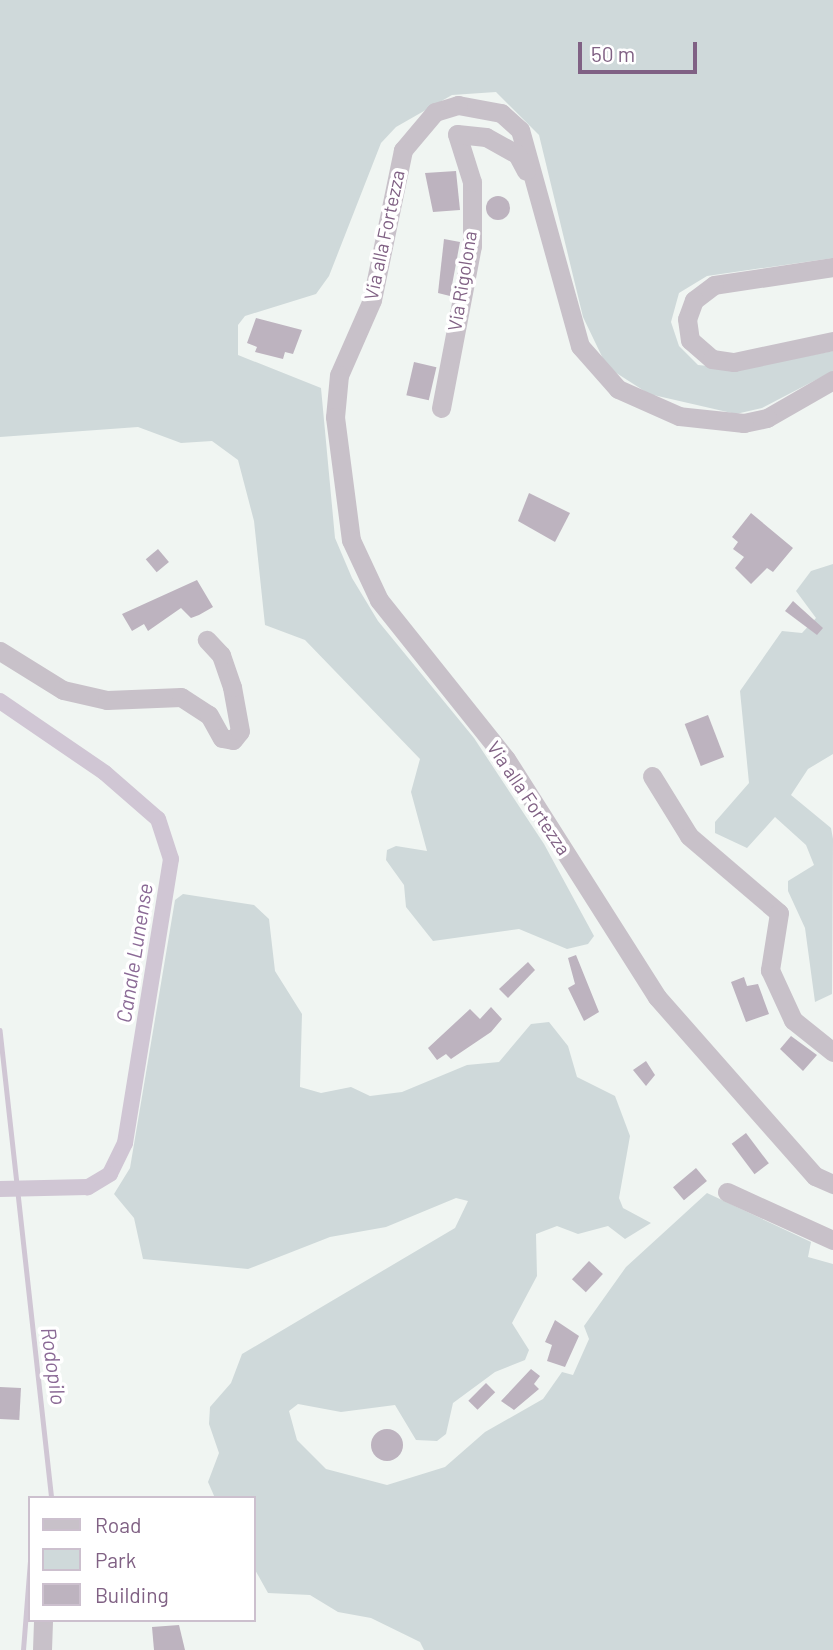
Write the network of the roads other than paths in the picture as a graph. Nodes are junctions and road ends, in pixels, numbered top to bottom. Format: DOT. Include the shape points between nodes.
graph roads {
  1 [pos="536,191"];
  2 [pos="833,267"];
  3 [pos="833,341"];
  4 [pos="833,380"];
  5 [pos="441,408"];
  6 [pos="207,640"];
  7 [pos="0,651"];
  8 [pos="652,776"];
  9 [pos="833,1052"];
  10 [pos="833,1184"];
  11 [pos="727,1192"];
  12 [pos="833,1240"];
  13 [pos="43,1622"];
  14 [pos="42,1650"];
  1 -- 4 [label="street, Via alla Fortezza" via="580,346 618,389 679,416 744,423 767,418"];
  1 -- 5 [label="street, Via Rigolona" via="517,154 486,137 457,134 472,182 472,246"];
  1 -- 10 [label="street, Via alla Fortezza" via="520,130 480,104 435,112 403,150 372,300 335,393 351,540 379,600 506,759 657,997 815,1176"];
  2 -- 3 [label="street" via="714,285 694,300 687,319 690,340 712,359 734,362"];
  6 -- 7 [label="street" via="221,654 232,687 240,731 233,740 222,738 209,715 181,697 107,700 63,690"];
  8 -- 9 [label="street" via="689,836 779,913 770,970 793,1020"];
  11 -- 12 [label="street"];
  13 -- 14 [label="street"];
}
